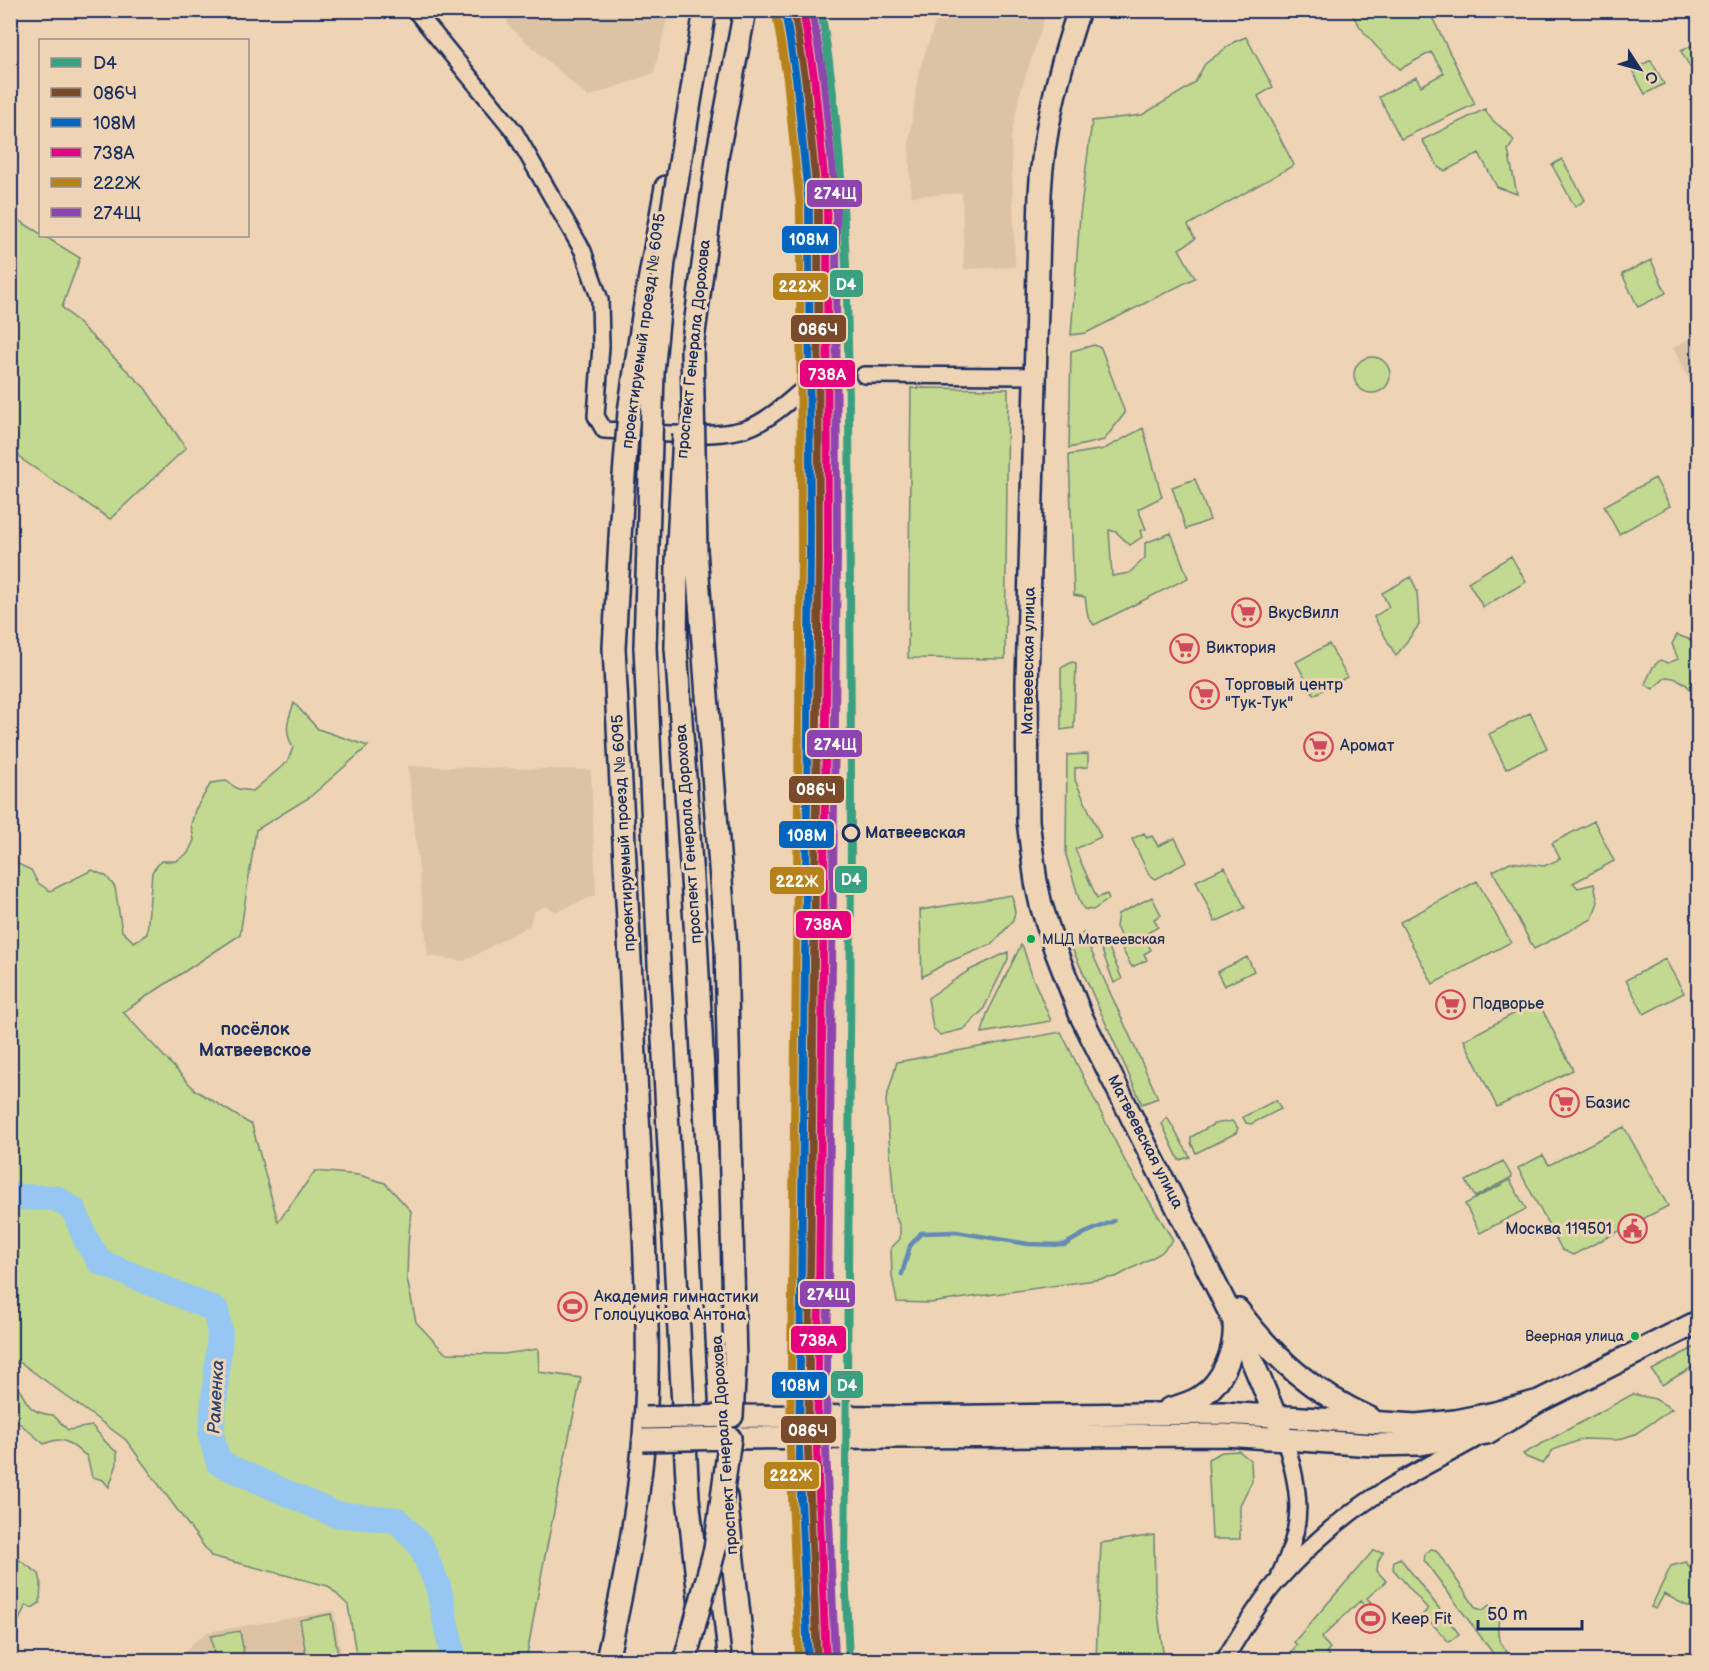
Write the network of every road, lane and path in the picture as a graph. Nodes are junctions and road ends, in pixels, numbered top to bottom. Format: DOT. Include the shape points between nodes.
graph roads {
  1 [pos="415,10"];
  2 [pos="705,10"];
  3 [pos="745,10"];
  4 [pos="1079,10"];
  5 [pos="692,348"];
  6 [pos="864,375"];
  7 [pos="1035,376"];
  8 [pos="813,381"];
  9 [pos="1213,1278"];
  10 [pos="1234,1322"];
  11 [pos="1698,1322"];
  12 [pos="1539,1401"];
  13 [pos="1153,1414"];
  14 [pos="732,1416"];
  15 [pos="1276,1416"];
  16 [pos="645,1418"];
  17 [pos="1382,1423"];
  18 [pos="1486,1433"];
  19 [pos="730,1438"];
  20 [pos="1285,1439"];
  21 [pos="643,1440"];
  22 [pos="1275,1585"];
  23 [pos="607,1660"];
  24 [pos="685,1660"];
  25 [pos="706,1660"];
  26 [pos="744,1660"];
  27 [pos="1224,1660"];
  1 -- 8 [label="street" via="514,131 583,251 600,300 596,416 604,430 721,435 753,426"];
  2 -- 16 [label="main road, проектируемый проезд № 6095, bridge" via="683,88 629,412 614,648 644,1232 648,1344"];
  2 -- 25 [label="main road, проспект Генерала Дорохова, bridge" via="664,261 653,373 645,646 688,1485"];
  3 -- 5 [label="main road, проспект Генерала Дорохова" via="718,152"];
  4 -- 7 [label="main road, Матвеевская улица" via="1050,111 1042,155"];
  5 -- 14 [label="main road, bridge" via="696,550 726,946 735,1364"];
  5 -- 26 [label="main road, проспект Генерала Дорохова, bridge" via="681,463 676,647 696,937 724,1479"];
  6 -- 7 [label="street"];
  7 -- 9 [label="main road, Матвеевская улица" via="1027,754 1028,821 1036,882 1054,949 1081,1016"];
  9 -- 10 [label="main road"];
  9 -- 17 [label="main road" via="1280,1360 1344,1407"];
  10 -- 13 [label="main road" via="1231,1355 1210,1388 1184,1405"];
  10 -- 15 [label="main road"];
  11 -- 12 [label="main road"];
  12 -- 17 [label="main road" via="1455,1421"];
  12 -- 18 [label="main road"];
  13 -- 14 [label="main road"];
  13 -- 15 [label="main road"];
  14 -- 16 [label="main road, bridge"];
  14 -- 19 [label="main road"];
  15 -- 17 [label="main road"];
  15 -- 20 [label="main road"];
  16 -- 21 [label="main road, проектируемый проезд № 6095"];
  18 -- 20 [label="main road" via="1420,1444"];
  18 -- 22 [label="street" via="1370,1499 1311,1548"];
  19 -- 20 [label="main road" via="1225,1435"];
  19 -- 21 [label="main road, bridge"];
  19 -- 24 [label="main road, bridge" via="715,1549"];
  20 -- 22 [label="street" via="1299,1503 1295,1532"];
  21 -- 23 [label="main road, проектируемый проезд № 6095" via="625,1583"];
  22 -- 27 [label="street"];
}
